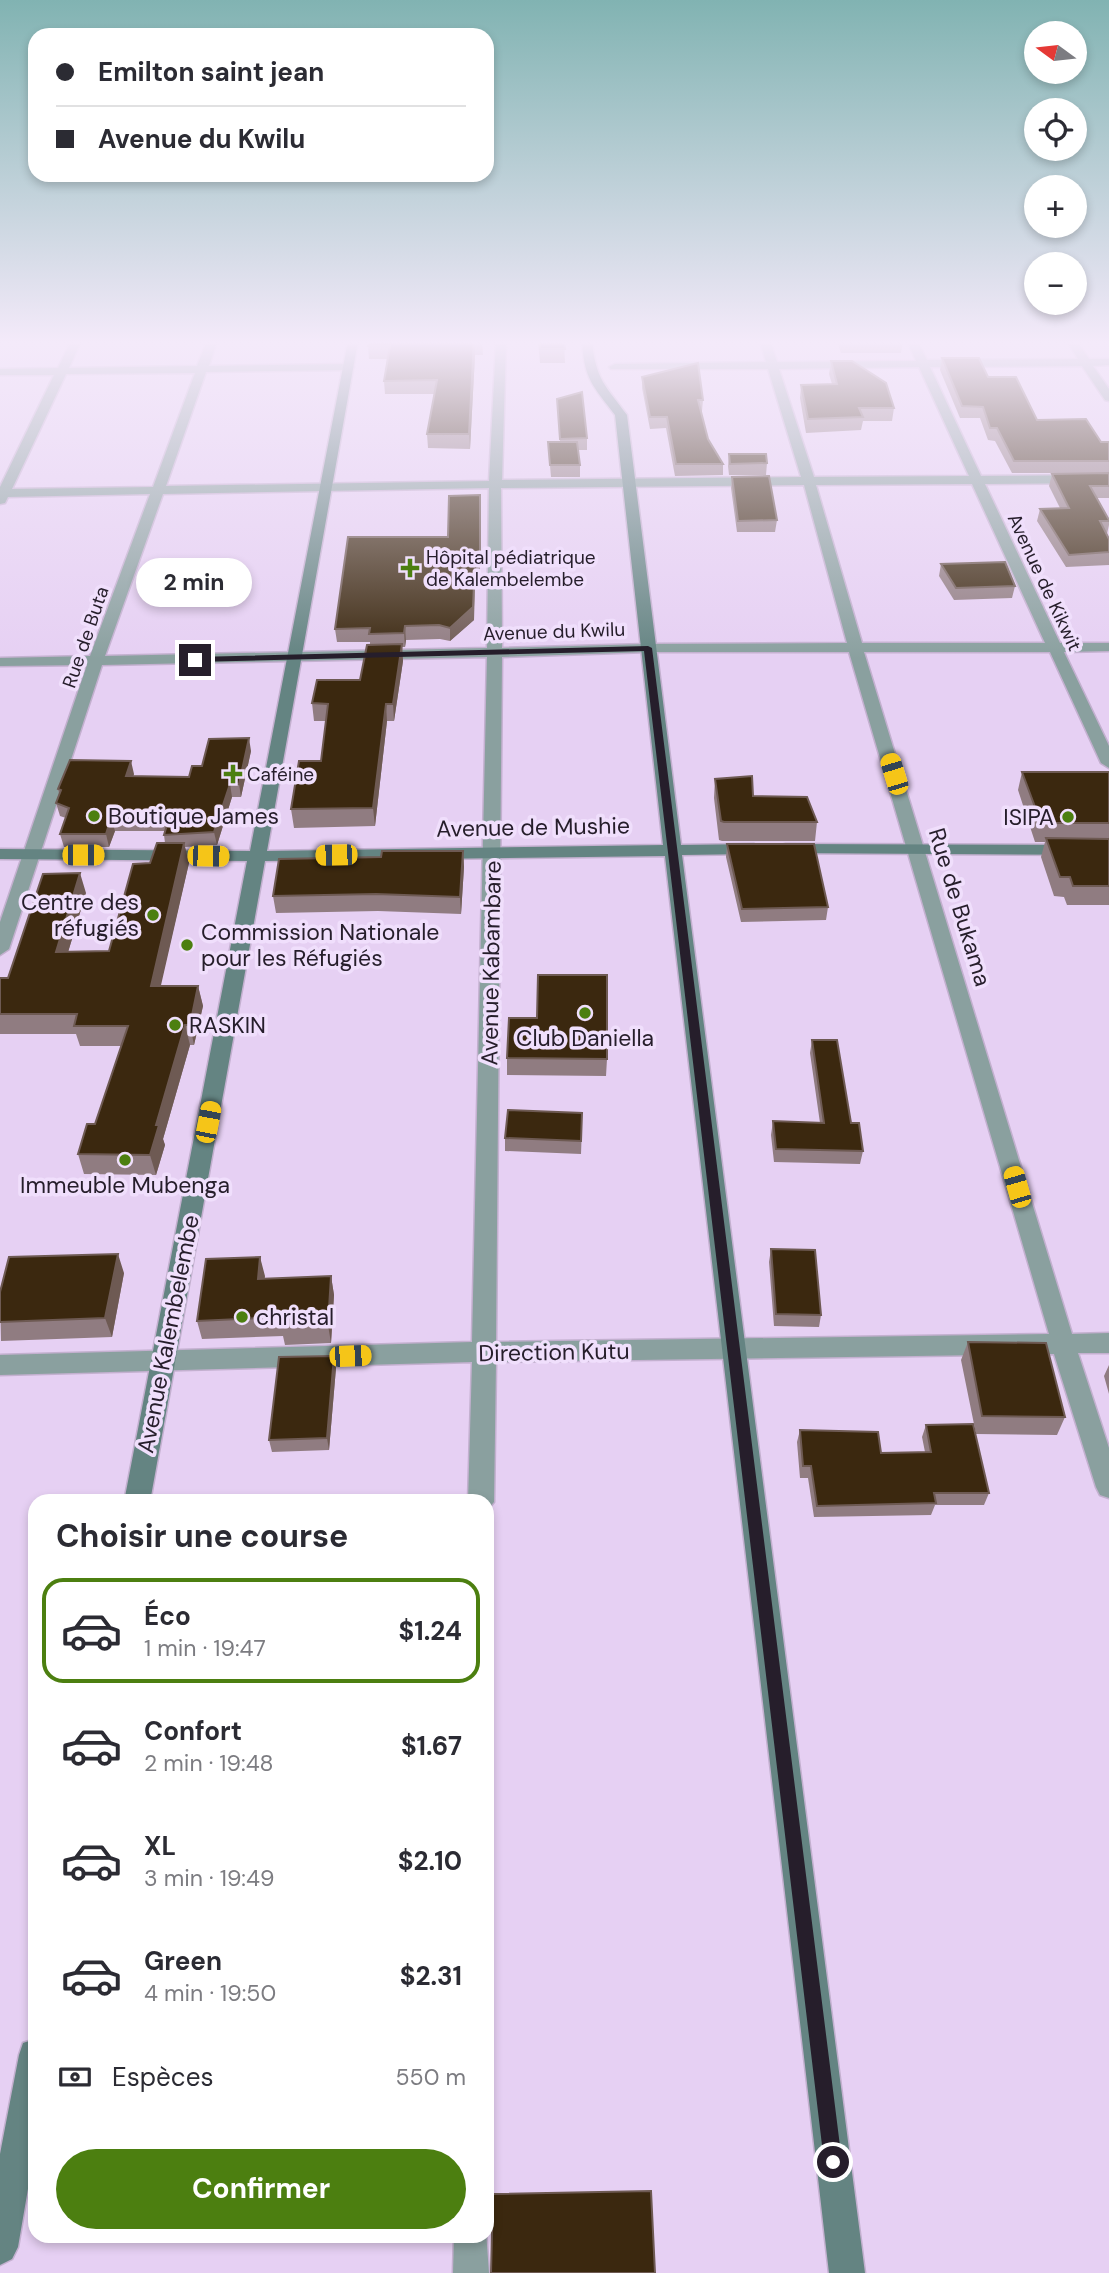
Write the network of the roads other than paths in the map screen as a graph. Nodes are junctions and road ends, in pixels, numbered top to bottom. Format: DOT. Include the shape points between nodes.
graph roads {
  1 [pos="24,447"];
  2 [pos="174,447"];
  3 [pos="333,447"];
  4 [pos="497,447"];
  5 [pos="626,447"];
  6 [pos="798,447"];
  7 [pos="962,447"];
  8 [pos="1109,479"];
  9 [pos="978,480"];
  10 [pos="809,481"];
  11 [pos="631,482"];
  12 [pos="495,485"];
  13 [pos="325,489"];
  14 [pos="157,492"];
  15 [pos="1,496"];
  16 [pos="1109,647"];
  17 [pos="648,648"];
  18 [pos="1053,648"];
  19 [pos="856,649"];
  20 [pos="492,653"];
  21 [pos="294,658"];
  22 [pos="96,661"];
  23 [pos="0,662"];
  24 [pos="1109,763"];
  25 [pos="673,849"];
  26 [pos="917,849"];
  27 [pos="1109,850"];
  28 [pos="493,852"];
  29 [pos="33,854"];
  30 [pos="0,855"];
  31 [pos="258,856"];
  32 [pos="0,949"];
  33 [pos="1063,1343"];
  34 [pos="1109,1343"];
  35 [pos="734,1349"];
  36 [pos="484,1352"];
  37 [pos="163,1362"];
  38 [pos="0,1365"];
  39 [pos="1109,1487"];
  40 [pos="138,1494"];
  41 [pos="481,1494"];
  42 [pos="28,2094"];
  43 [pos="471,2243"];
  44 [pos="0,2247"];
  45 [pos="471,2273"];
  46 [pos="847,2273"];
  1 -- 15 [label="street"];
  2 -- 14 [label="street, Rue de Buta"];
  3 -- 13 [label="street, Avenue Kalembelembe"];
  4 -- 12 [label="street, Avenue Kabambare"];
  5 -- 11 [label="street"];
  6 -- 10 [label="street, Rue de Bukama"];
  7 -- 9 [label="street, Avenue de Kikwit"];
  8 -- 9 [label="street"];
  9 -- 10 [label="street"];
  9 -- 18 [label="street, Avenue de Kikwit"];
  10 -- 11 [label="street"];
  10 -- 19 [label="street, Rue de Bukama"];
  11 -- 12 [label="street"];
  11 -- 17 [label="street"];
  12 -- 13 [label="street"];
  12 -- 20 [label="street, Avenue Kabambare"];
  13 -- 14 [label="street"];
  13 -- 21 [label="street, Avenue Kalembelembe"];
  14 -- 15 [label="street"];
  14 -- 22 [label="street, Rue de Buta"];
  16 -- 18 [label="street, Avenue du Kwilu"];
  17 -- 19 [label="street, Avenue du Kwilu"];
  17 -- 20 [label="street, Avenue du Kwilu"];
  17 -- 25 [label="street"];
  18 -- 19 [label="street, Avenue du Kwilu"];
  18 -- 24 [label="street, Avenue de Kikwit"];
  19 -- 26 [label="street, Rue de Bukama"];
  20 -- 21 [label="street, Avenue du Kwilu"];
  20 -- 28 [label="street, Avenue Kabambare"];
  21 -- 22 [label="street, Avenue du Kwilu"];
  21 -- 31 [label="street, Avenue Kalembelembe"];
  22 -- 23 [label="street, Avenue du Kwilu"];
  22 -- 29 [label="street, Rue de Buta"];
  25 -- 26 [label="street, Avenue de Mushie"];
  25 -- 28 [label="street, Avenue de Mushie"];
  25 -- 35 [label="street"];
  26 -- 27 [label="street, Avenue de Mushie"];
  26 -- 33 [label="street, Rue de Bukama"];
  28 -- 31 [label="street, Avenue de Mushie"];
  28 -- 36 [label="street, Avenue Kabambare"];
  29 -- 30 [label="street, Avenue de Mushie"];
  29 -- 31 [label="street, Avenue de Mushie"];
  29 -- 32 [label="street, Rue de Buta"];
  31 -- 37 [label="street, Avenue Kalembelembe"];
  33 -- 34 [label="street, Direction Kutu"];
  33 -- 35 [label="street, Direction Kutu"];
  33 -- 39 [label="street, Rue de Bukama"];
  35 -- 36 [label="street, Direction Kutu"];
  35 -- 46 [label="street"];
  36 -- 37 [label="street, Direction Kutu"];
  36 -- 41 [label="street, Avenue Kabambare"];
  37 -- 38 [label="street, Direction Kutu"];
  37 -- 40 [label="street, Avenue Kalembelembe"];
  42 -- 44 [label="street"];
  43 -- 45 [label="street"];
}
